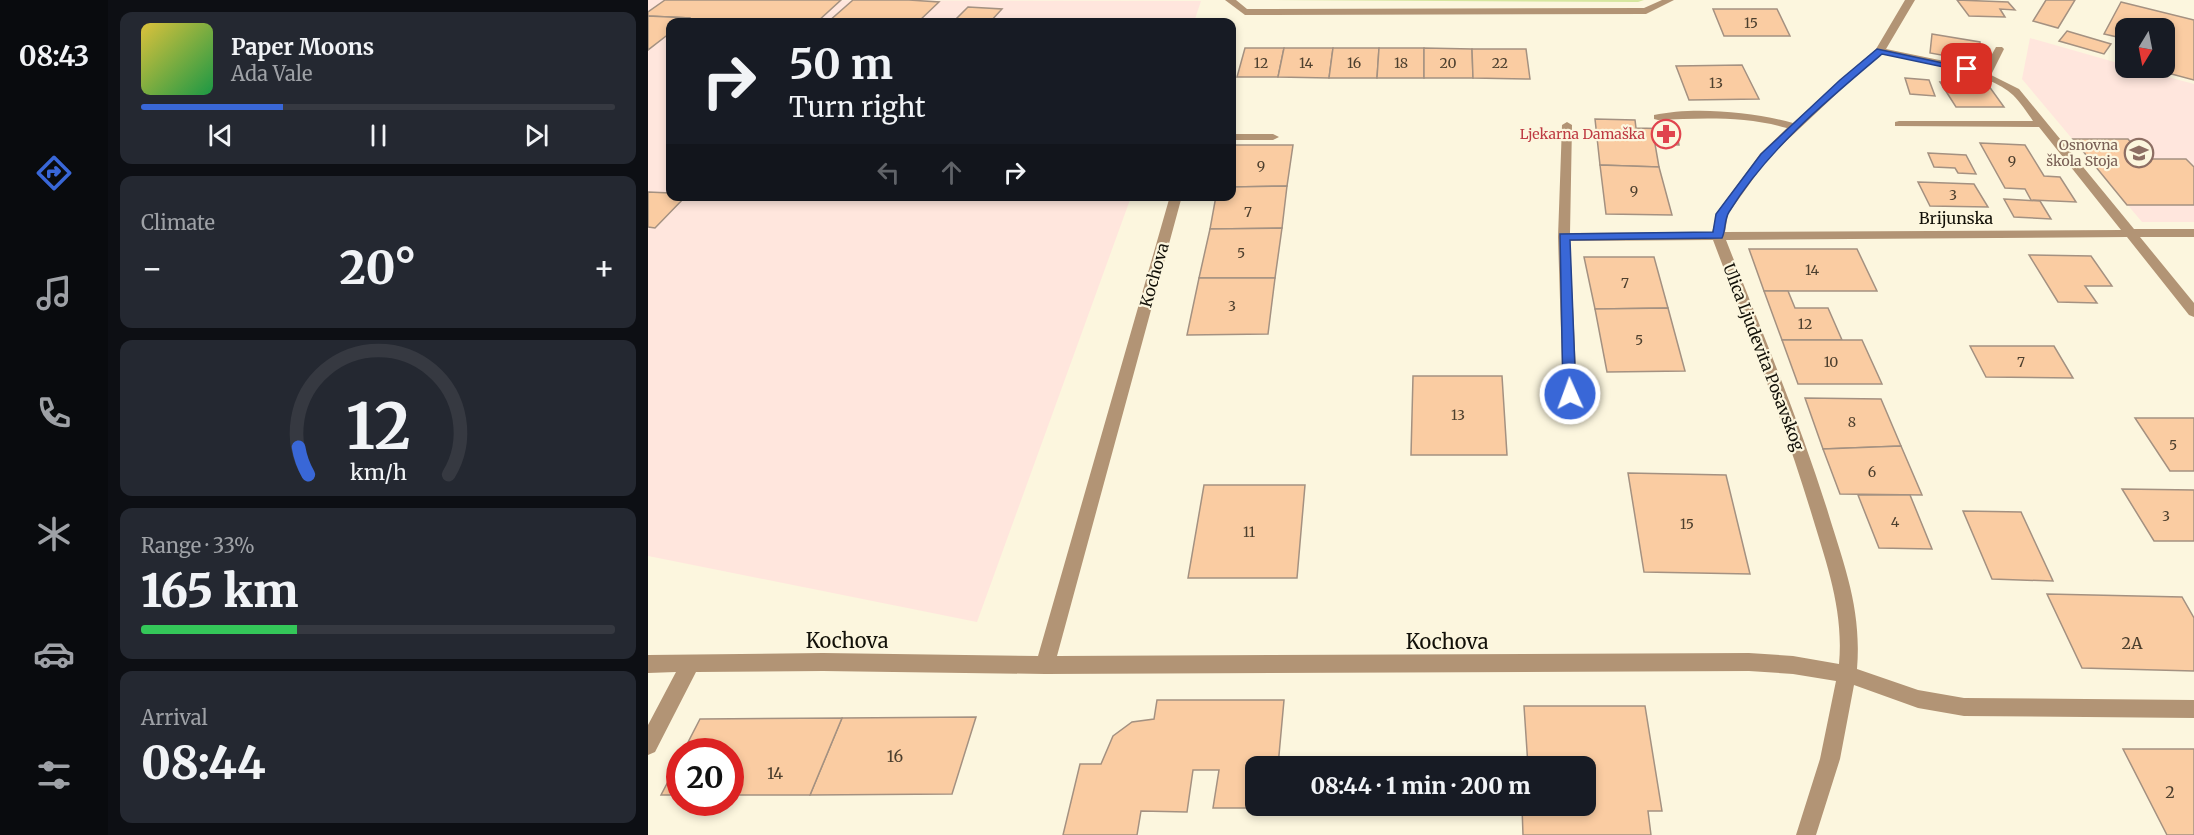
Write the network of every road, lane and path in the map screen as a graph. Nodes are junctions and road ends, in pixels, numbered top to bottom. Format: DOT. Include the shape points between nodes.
graph roads {
  1 [pos="1230,0"];
  2 [pos="1669,0"];
  3 [pos="1910,0"];
  4 [pos="1999,49"];
  5 [pos="1880,51"];
  6 [pos="1986,76"];
  7 [pos="1658,117"];
  8 [pos="1899,124"];
  9 [pos="2042,124"];
  10 [pos="1567,125"];
  11 [pos="1795,127"];
  12 [pos="1236,137"];
  13 [pos="1273,137"];
  14 [pos="1175,201"];
  15 [pos="2194,233"];
  16 [pos="2132,234"];
  17 [pos="1718,236"];
  18 [pos="1564,237"];
  19 [pos="2194,312"];
  20 [pos="1570,394"];
  21 [pos="691,663"];
  22 [pos="648,664"];
  23 [pos="1045,665"];
  24 [pos="1847,674"];
  25 [pos="2194,708"];
  26 [pos="648,745"];
  27 [pos="1806,835"];
  1 -- 2 [label="street" via="1245,12 1646,11"];
  3 -- 5 [label="street"];
  4 -- 6 [label="street"];
  5 -- 6 [label="street"];
  5 -- 11 [label="street"];
  6 -- 9 [label="street" via="2014,91"];
  7 -- 11 [label="street" via="1737,114"];
  8 -- 9 [label="street"];
  9 -- 16 [label="street"];
  10 -- 18 [label="street"];
  11 -- 17 [label="street" via="1764,156 1722,214"];
  12 -- 13 [label="street"];
  14 -- 23 [label="street, Kochova"];
  15 -- 16 [label="street, Brijunska"];
  16 -- 17 [label="street, Brijunska"];
  16 -- 19 [label="street"];
  17 -- 18 [label="street, Brijunska"];
  17 -- 24 [label="street, Ulica Ljudevita Posavskog" via="1801,453 1845,595 1850,642"];
  18 -- 20 [label="street"];
  21 -- 22 [label="street, Kochova"];
  21 -- 23 [label="street, Kochova"];
  21 -- 26 [label="street"];
  23 -- 24 [label="street, Kochova" via="1749,662"];
  24 -- 25 [label="street" via="1918,699 1964,707"];
  24 -- 27 [label="street, Ulica Ljudevita Posavskog" via="1830,759"];
}
